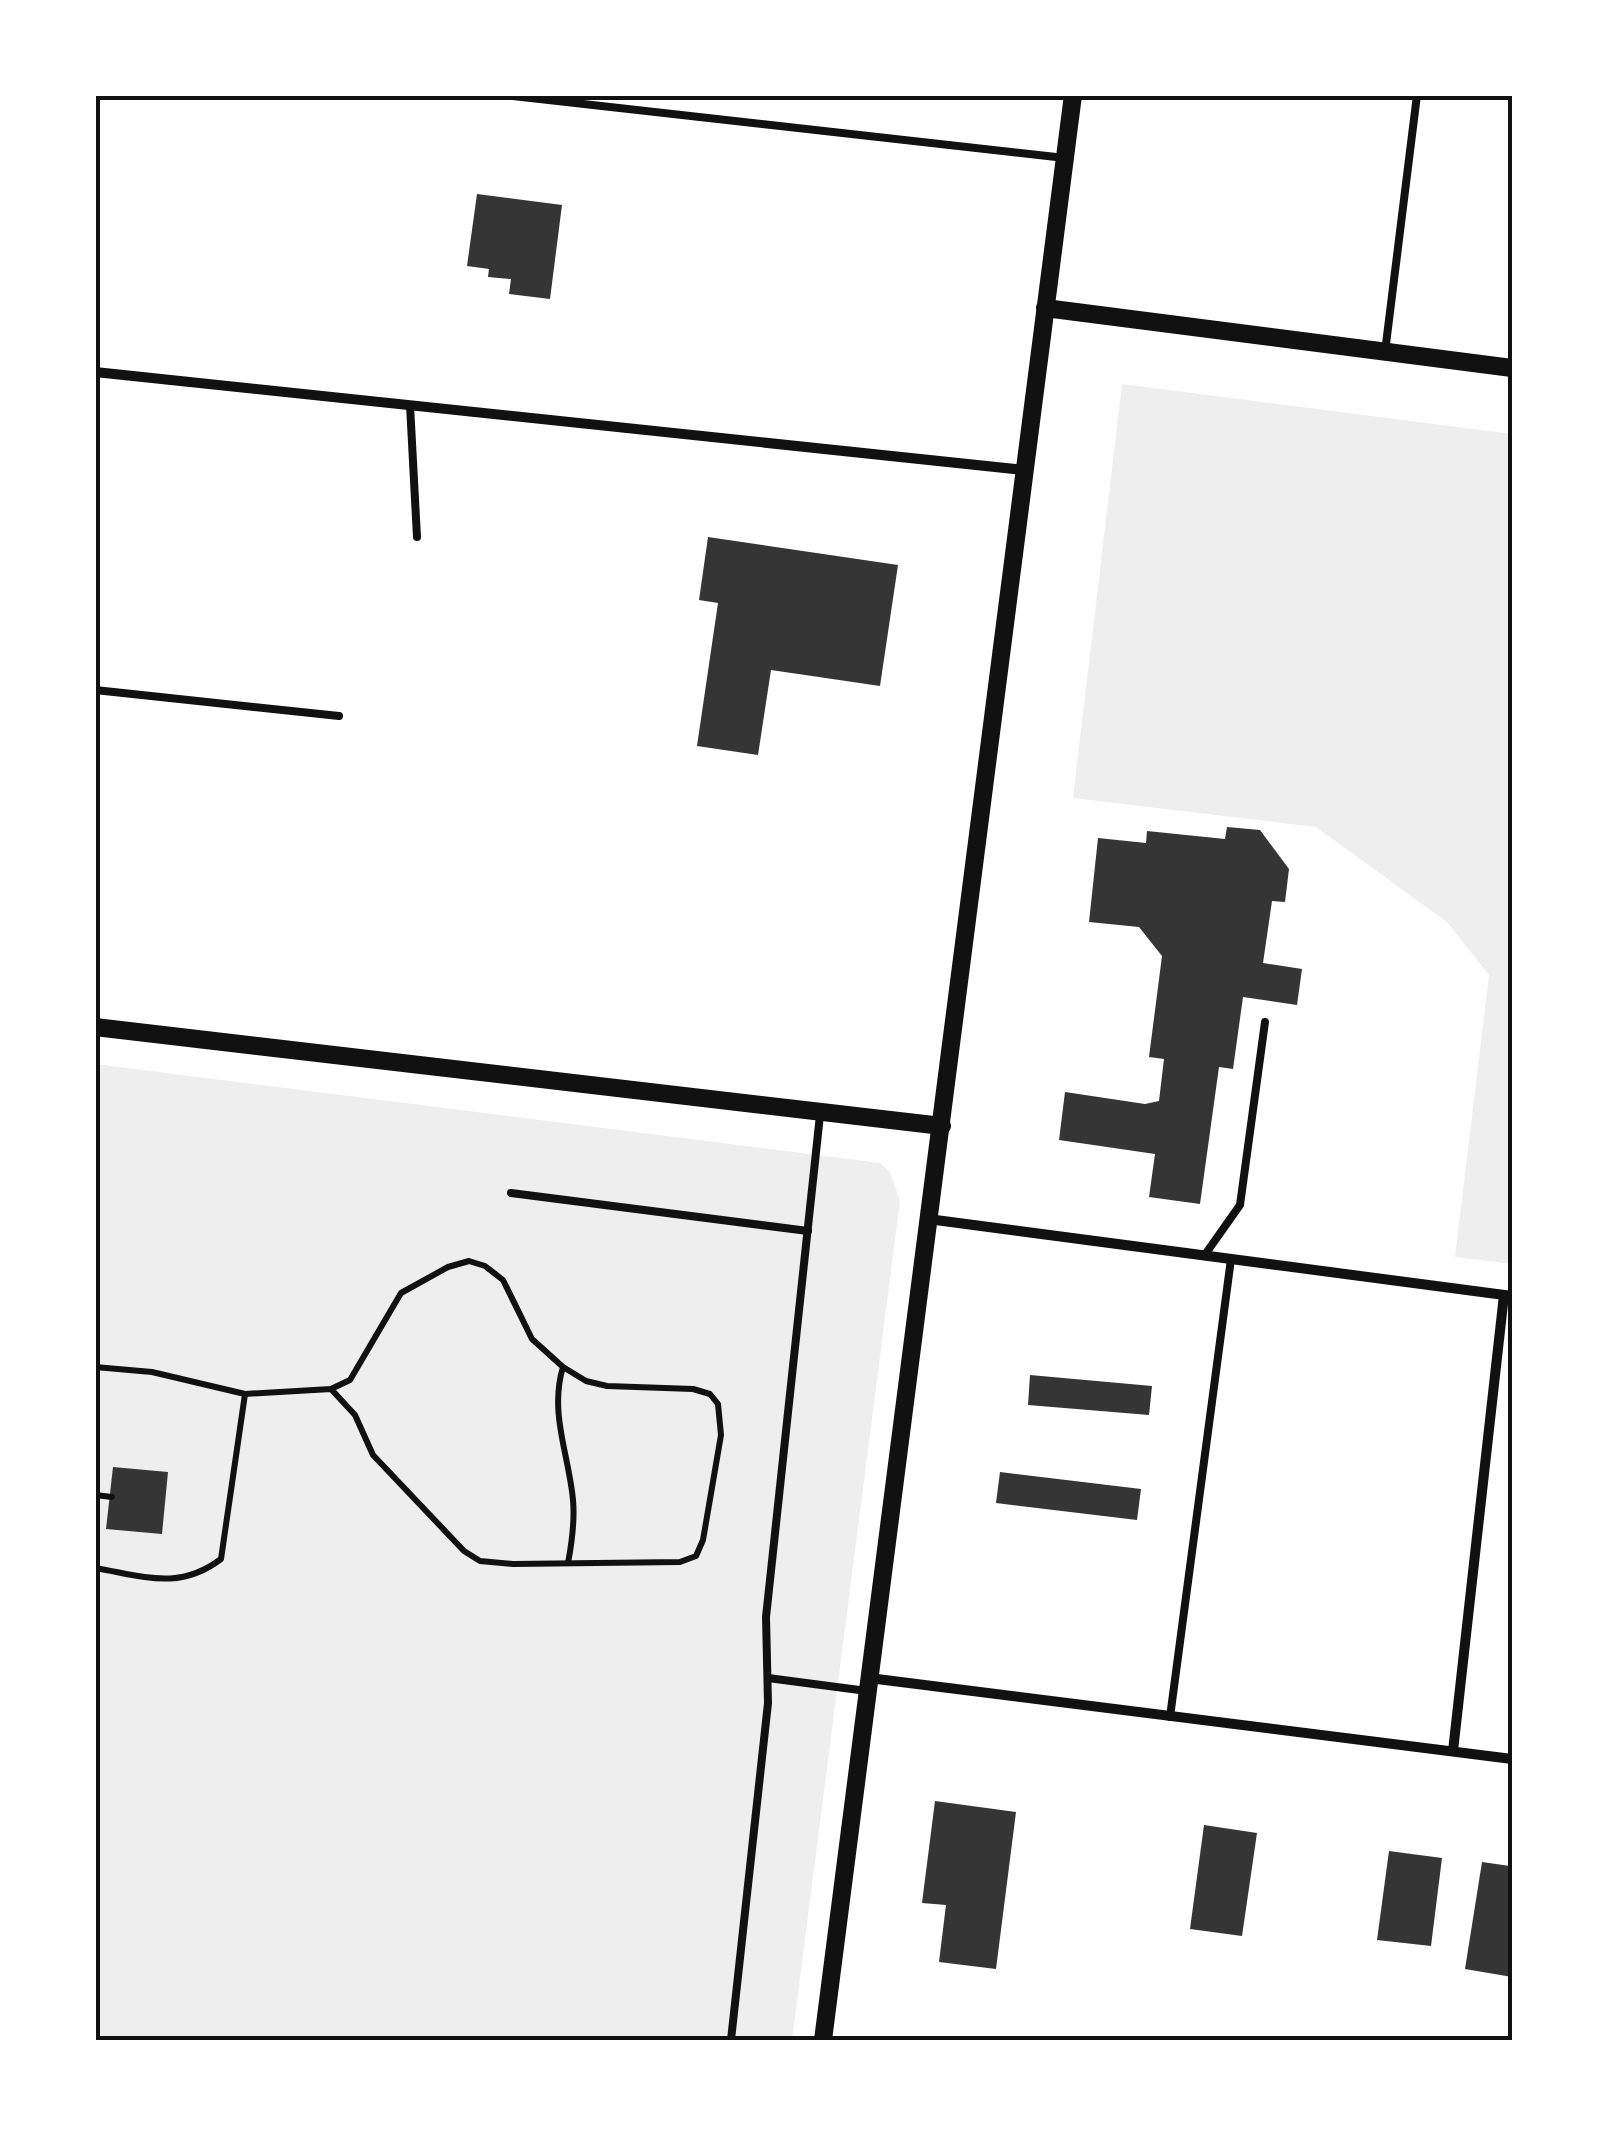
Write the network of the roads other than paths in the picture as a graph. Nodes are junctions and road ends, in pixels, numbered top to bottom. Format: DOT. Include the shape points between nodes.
graph roads {
  1 [pos="503,95"];
  2 [pos="1073,95"];
  3 [pos="1417,95"];
  4 [pos="1065,158"];
  5 [pos="1045,308"];
  6 [pos="1385,352"];
  7 [pos="1512,368"];
  8 [pos="95,372"];
  9 [pos="410,406"];
  10 [pos="1024,470"];
  11 [pos="417,537"];
  12 [pos="95,690"];
  13 [pos="339,716"];
  14 [pos="1265,1022"];
  15 [pos="95,1027"];
  16 [pos="820,1113"];
  17 [pos="942,1126"];
  18 [pos="512,1193"];
  19 [pos="928,1219"];
  20 [pos="808,1231"];
  21 [pos="1204,1256"];
  22 [pos="1231,1259"];
  23 [pos="1508,1296"];
  24 [pos="768,1678"];
  25 [pos="868,1684"];
  26 [pos="1170,1717"];
  27 [pos="1453,1750"];
  28 [pos="1512,1758"];
  29 [pos="731,2040"];
  30 [pos="822,2040"];
  1 -- 4 [label="lane"];
  2 -- 4 [label="street"];
  3 -- 6 [label="lane"];
  4 -- 5 [label="street"];
  5 -- 6 [label="street"];
  5 -- 10 [label="street"];
  6 -- 7 [label="street"];
  8 -- 9 [label="street"];
  9 -- 10 [label="street"];
  9 -- 11 [label="lane"];
  10 -- 17 [label="street"];
  12 -- 13 [label="lane"];
  14 -- 21 [label="lane" via="1240,1205"];
  15 -- 16 [label="street"];
  16 -- 17 [label="street"];
  16 -- 20 [label="lane"];
  17 -- 19 [label="street"];
  18 -- 20 [label="lane"];
  19 -- 21 [label="street"];
  19 -- 25 [label="street"];
  20 -- 24 [label="lane" via="766,1617"];
  21 -- 22 [label="street"];
  22 -- 23 [label="street"];
  22 -- 26 [label="lane"];
  23 -- 27 [label="street"];
  24 -- 25 [label="lane"];
  24 -- 29 [label="lane"];
  25 -- 26 [label="street"];
  25 -- 30 [label="street"];
  26 -- 27 [label="street"];
  27 -- 28 [label="street"];
}
